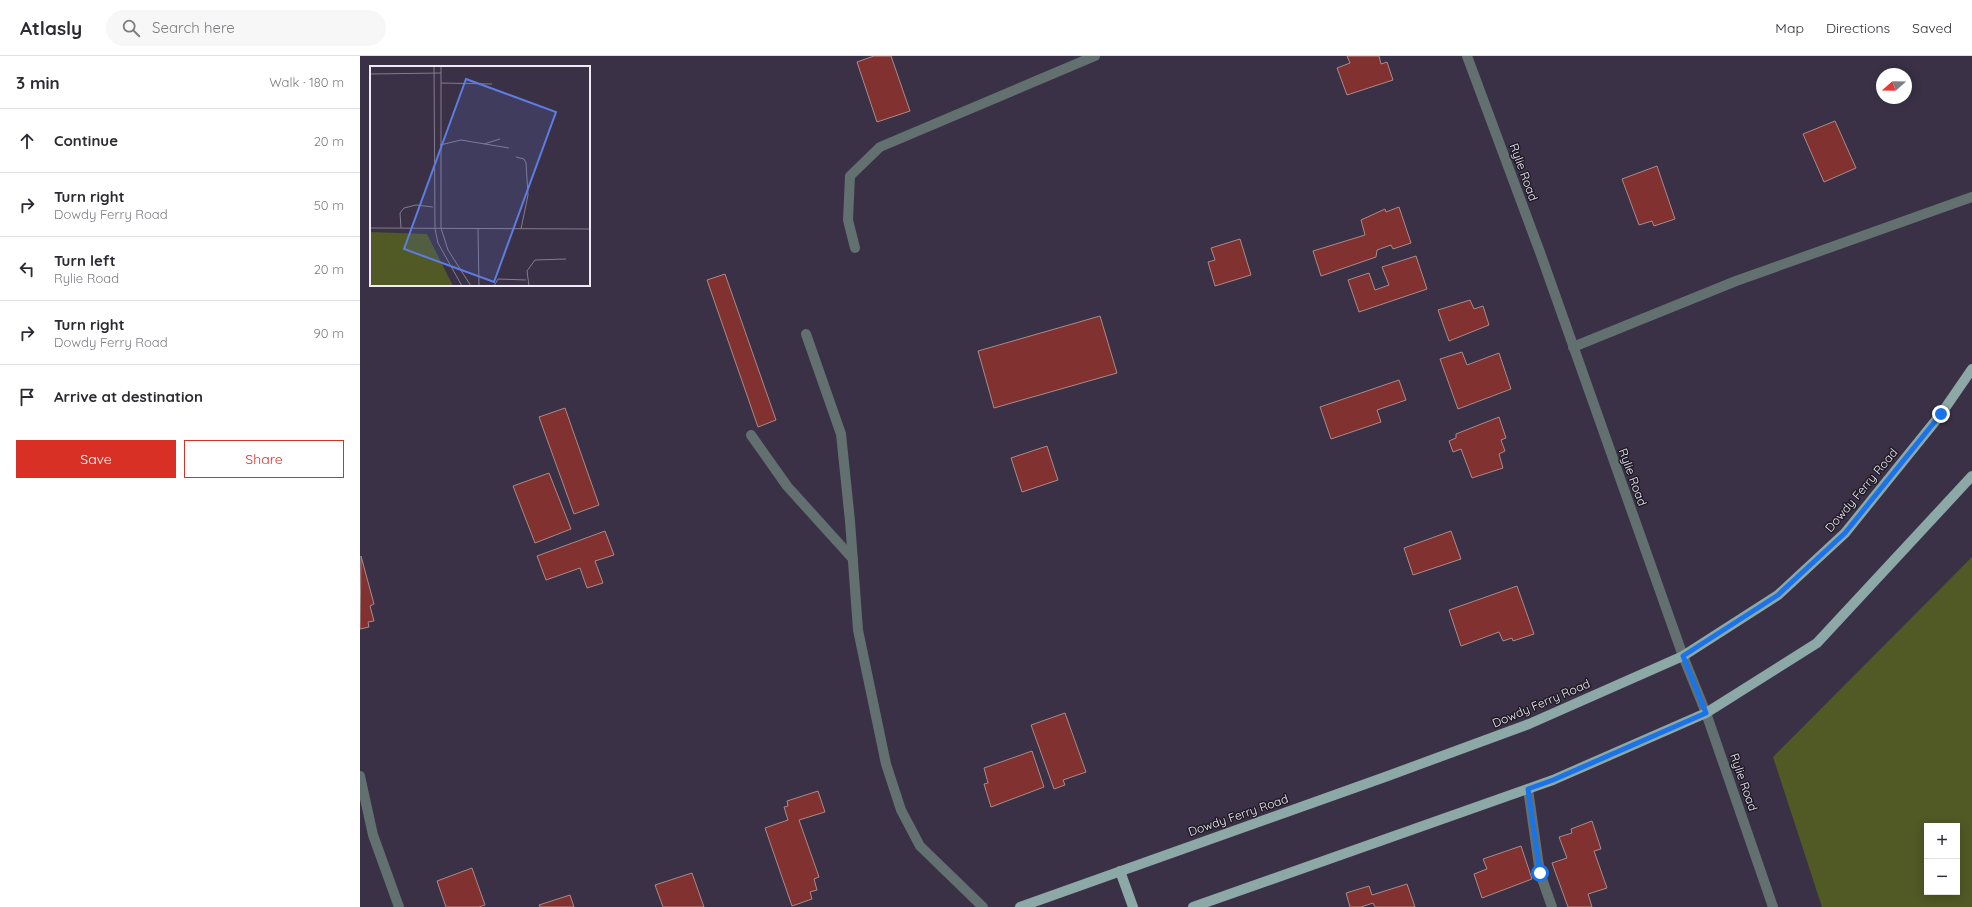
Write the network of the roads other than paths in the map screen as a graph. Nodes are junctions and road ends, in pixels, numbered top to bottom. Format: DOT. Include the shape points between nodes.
graph roads {
  1 [pos="1095,56"];
  2 [pos="1467,56"];
  3 [pos="1972,197"];
  4 [pos="855,248"];
  5 [pos="806,334"];
  6 [pos="1574,346"];
  7 [pos="1972,369"];
  8 [pos="751,436"];
  9 [pos="1972,476"];
  10 [pos="853,559"];
  11 [pos="1683,656"];
  12 [pos="1706,713"];
  13 [pos="360,776"];
  14 [pos="1528,789"];
  15 [pos="1120,871"];
  16 [pos="399,907"];
  17 [pos="982,907"];
  18 [pos="1020,907"];
  19 [pos="1133,907"];
  20 [pos="1193,907"];
  21 [pos="1552,907"];
  22 [pos="1773,907"];
  1 -- 4 [label="street" via="880,147 850,176 848,220"];
  2 -- 6 [label="street, Rylie Road"];
  3 -- 6 [label="street" via="1736,281"];
  5 -- 10 [label="street" via="841,434"];
  6 -- 11 [label="street, Rylie Road"];
  7 -- 11 [label="main road, Dowdy Ferry Road" via="1941,414 1845,533 1778,595"];
  8 -- 10 [label="street" via="787,486"];
  9 -- 12 [label="main road" via="1817,643"];
  10 -- 17 [label="street" via="858,630 886,764 901,810 920,846"];
  11 -- 12 [label="street, Rylie Road"];
  11 -- 15 [label="main road, Dowdy Ferry Road" via="1529,724"];
  12 -- 14 [label="main road"];
  12 -- 22 [label="street, Rylie Road"];
  13 -- 16 [label="street" via="373,835"];
  14 -- 20 [label="main road"];
  14 -- 21 [label="street" via="1540,873"];
  15 -- 18 [label="main road, Dowdy Ferry Road"];
  15 -- 19 [label="main road"];
}
